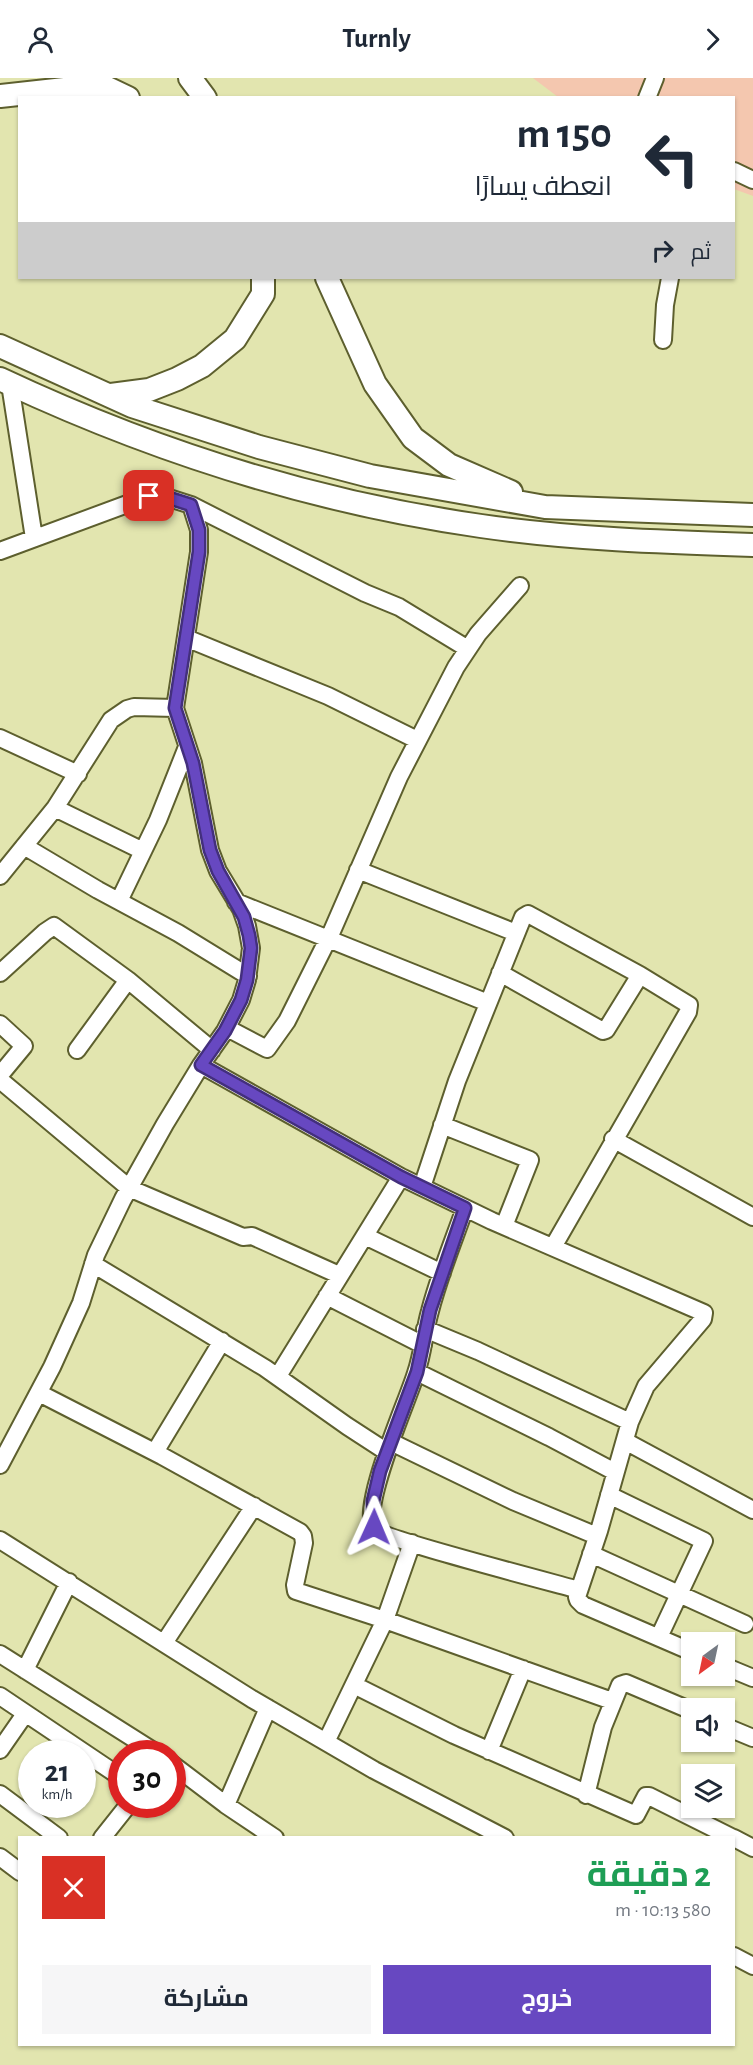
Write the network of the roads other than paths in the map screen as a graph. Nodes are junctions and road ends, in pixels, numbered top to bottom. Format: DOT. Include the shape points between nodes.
graph roads {
  1 [pos="190,78"];
  2 [pos="655,78"];
  3 [pos="0,96"];
  4 [pos="124,96"];
  5 [pos="204,96"];
  6 [pos="649,96"];
  7 [pos="735,171"];
  8 [pos="753,180"];
  9 [pos="263,279"];
  10 [pos="327,279"];
  11 [pos="670,279"];
  12 [pos="663,340"];
  13 [pos="0,346"];
  14 [pos="5,381"];
  15 [pos="111,395"];
  16 [pos="191,505"];
  17 [pos="545,507"];
  18 [pos="753,515"];
  19 [pos="34,538"];
  20 [pos="753,545"];
  21 [pos="0,551"];
  22 [pos="520,586"];
  23 [pos="186,638"];
  24 [pos="468,649"];
  25 [pos="175,708"];
  26 [pos="0,738"];
  27 [pos="417,740"];
  28 [pos="187,747"];
  29 [pos="78,774"];
  30 [pos="55,808"];
  31 [pos="24,846"];
  32 [pos="143,852"];
  33 [pos="358,870"];
  34 [pos="0,876"];
  35 [pos="119,901"];
  36 [pos="236,902"];
  37 [pos="516,933"];
  38 [pos="328,939"];
  39 [pos="0,973"];
  40 [pos="500,973"];
  41 [pos="640,975"];
  42 [pos="248,976"];
  43 [pos="128,980"];
  44 [pos="488,1003"];
  45 [pos="0,1023"];
  46 [pos="227,1028"];
  47 [pos="77,1050"];
  48 [pos="212,1050"];
  49 [pos="201,1065"];
  50 [pos="0,1076"];
  51 [pos="0,1080"];
  52 [pos="442,1125"];
  53 [pos="613,1139"];
  54 [pos="401,1177"];
  55 [pos="422,1187"];
  56 [pos="129,1188"];
  57 [pos="465,1208"];
  58 [pos="753,1217"];
  59 [pos="504,1226"];
  60 [pos="364,1236"];
  61 [pos="553,1247"];
  62 [pos="93,1264"];
  63 [pos="442,1273"];
  64 [pos="339,1275"];
  65 [pos="327,1296"];
  66 [pos="424,1337"];
  67 [pos="222,1341"];
  68 [pos="417,1372"];
  69 [pos="278,1376"];
  70 [pos="39,1394"];
  71 [pos="630,1422"];
  72 [pos="625,1441"];
  73 [pos="389,1447"];
  74 [pos="155,1452"];
  75 [pos="0,1465"];
  76 [pos="615,1472"];
  77 [pos="609,1495"];
  78 [pos="254,1506"];
  79 [pos="753,1510"];
  80 [pos="597,1536"];
  81 [pos="0,1540"];
  82 [pos="412,1543"];
  83 [pos="591,1554"];
  84 [pos="69,1582"];
  85 [pos="579,1590"];
  86 [pos="679,1594"];
  87 [pos="385,1620"];
  88 [pos="745,1624"];
  89 [pos="658,1637"];
  90 [pos="164,1643"];
  91 [pos="681,1647"];
  92 [pos="0,1654"];
  93 [pos="523,1669"];
  94 [pos="25,1670"];
  95 [pos="735,1671"];
  96 [pos="753,1678"];
  97 [pos="354,1685"];
  98 [pos="0,1696"];
  99 [pos="612,1701"];
  100 [pos="681,1707"];
  101 [pos="267,1708"];
  102 [pos="26,1714"];
  103 [pos="735,1731"];
  104 [pos="753,1738"];
  105 [pos="136,1740"];
  106 [pos="326,1742"];
  107 [pos="0,1750"];
  108 [pos="489,1751"];
  109 [pos="108,1769"];
  110 [pos="186,1775"];
  111 [pos="0,1794"];
  112 [pos="586,1795"];
  113 [pos="226,1805"];
  114 [pos="118,1818"];
  115 [pos="56,1836"];
  116 [pos="104,1836"];
  117 [pos="272,1836"];
  118 [pos="501,1836"];
  119 [pos="729,1836"];
  120 [pos="735,1839"];
  121 [pos="753,1848"];
  122 [pos="0,1857"];
  123 [pos="18,1870"];
  124 [pos="735,1957"];
  125 [pos="753,1966"];
  1 -- 5 [label="main road"];
  2 -- 6 [label="street"];
  3 -- 4 [label="main road" via="101,85"];
  7 -- 8 [label="street"];
  9 -- 15 [label="main road" via="263,294 235,339 202,366 149,390"];
  10 -- 17 [label="main road" via="375,384 412,438 449,465"];
  11 -- 12 [label="street"];
  13 -- 15 [label="main road"];
  14 -- 19 [label="street"];
  14 -- 20 [label="main road" via="93,421 187,456 365,505 539,534"];
  15 -- 17 [label="main road" via="206,431 314,463"];
  16 -- 19 [label="street" via="149,496"];
  16 -- 23 [label="street" via="199,530 199,552"];
  16 -- 24 [label="street" via="399,607"];
  17 -- 18 [label="main road"];
  19 -- 21 [label="street"];
  22 -- 24 [label="street"];
  23 -- 25 [label="street"];
  23 -- 27 [label="street" via="328,696"];
  24 -- 27 [label="street"];
  25 -- 28 [label="street"];
  25 -- 29 [label="street" via="134,707 122,712 111,720"];
  26 -- 29 [label="street"];
  27 -- 33 [label="street"];
  28 -- 32 [label="street"];
  28 -- 36 [label="street" via="210,850"];
  29 -- 30 [label="street"];
  30 -- 31 [label="street"];
  30 -- 32 [label="street"];
  31 -- 34 [label="street"];
  31 -- 35 [label="street"];
  32 -- 35 [label="street"];
  33 -- 37 [label="street"];
  33 -- 38 [label="street"];
  35 -- 42 [label="street"];
  36 -- 38 [label="street"];
  36 -- 42 [label="street" via="249,935"];
  37 -- 40 [label="street"];
  37 -- 41 [label="street" via="528,914"];
  38 -- 44 [label="street"];
  38 -- 46 [label="street" via="270,1047 264,1048"];
  39 -- 43 [label="street" via="54,926"];
  40 -- 41 [label="street" via="603,1031"];
  40 -- 44 [label="street"];
  41 -- 53 [label="street" via="689,1005"];
  42 -- 46 [label="street"];
  43 -- 47 [label="street"];
  43 -- 48 [label="street"];
  44 -- 52 [label="street"];
  45 -- 50 [label="street" via="24,1046"];
  46 -- 48 [label="street"];
  48 -- 49 [label="street"];
  49 -- 54 [label="street"];
  49 -- 56 [label="street"];
  51 -- 56 [label="street"];
  52 -- 55 [label="street"];
  52 -- 59 [label="street" via="530,1160"];
  53 -- 58 [label="street"];
  53 -- 61 [label="street"];
  54 -- 55 [label="street"];
  54 -- 60 [label="street"];
  55 -- 57 [label="street"];
  56 -- 62 [label="street"];
  56 -- 64 [label="street"];
  57 -- 59 [label="street"];
  57 -- 63 [label="street"];
  59 -- 61 [label="street"];
  60 -- 63 [label="street"];
  60 -- 64 [label="street"];
  61 -- 71 [label="street" via="704,1313 646,1386"];
  62 -- 67 [label="street"];
  62 -- 70 [label="street" via="81,1303"];
  63 -- 66 [label="street"];
  64 -- 65 [label="street"];
  65 -- 66 [label="street"];
  65 -- 69 [label="street"];
  66 -- 68 [label="street"];
  66 -- 71 [label="street" via="478,1351"];
  67 -- 69 [label="street"];
  67 -- 74 [label="street"];
  68 -- 73 [label="street"];
  68 -- 76 [label="street"];
  69 -- 73 [label="street" via="347,1426"];
  70 -- 74 [label="street"];
  70 -- 75 [label="street"];
  71 -- 72 [label="street"];
  72 -- 76 [label="street"];
  72 -- 79 [label="street"];
  73 -- 80 [label="street"];
  73 -- 82 [label="street" via="373,1501 374,1527 380,1533"];
  74 -- 78 [label="street"];
  76 -- 77 [label="street"];
  77 -- 80 [label="street"];
  77 -- 86 [label="street" via="704,1541"];
  78 -- 87 [label="street" via="303,1536 296,1591"];
  78 -- 90 [label="street"];
  80 -- 83 [label="street"];
  81 -- 84 [label="street"];
  82 -- 85 [label="street"];
  82 -- 87 [label="street"];
  83 -- 85 [label="street"];
  83 -- 86 [label="street"];
  84 -- 90 [label="street"];
  84 -- 94 [label="street"];
  85 -- 89 [label="street" via="578,1600 583,1605"];
  86 -- 88 [label="street"];
  86 -- 89 [label="street"];
  87 -- 93 [label="street"];
  87 -- 97 [label="street"];
  89 -- 91 [label="street"];
  90 -- 101 [label="street"];
  92 -- 94 [label="street"];
  93 -- 99 [label="street"];
  93 -- 108 [label="street"];
  94 -- 105 [label="street"];
  95 -- 96 [label="street"];
  97 -- 106 [label="street"];
  97 -- 108 [label="street"];
  98 -- 102 [label="street"];
  99 -- 100 [label="street" via="620,1685 626,1683"];
  99 -- 112 [label="street"];
  101 -- 106 [label="street"];
  101 -- 113 [label="street"];
  102 -- 107 [label="street"];
  102 -- 109 [label="street"];
  103 -- 104 [label="street"];
  106 -- 118 [label="street"];
  108 -- 112 [label="street"];
  110 -- 113 [label="street"];
  111 -- 115 [label="street"];
  112 -- 119 [label="street" via="636,1815 649,1796"];
  113 -- 117 [label="street"];
  114 -- 116 [label="street"];
  120 -- 121 [label="street"];
  122 -- 123 [label="street"];
  124 -- 125 [label="street"];
}
